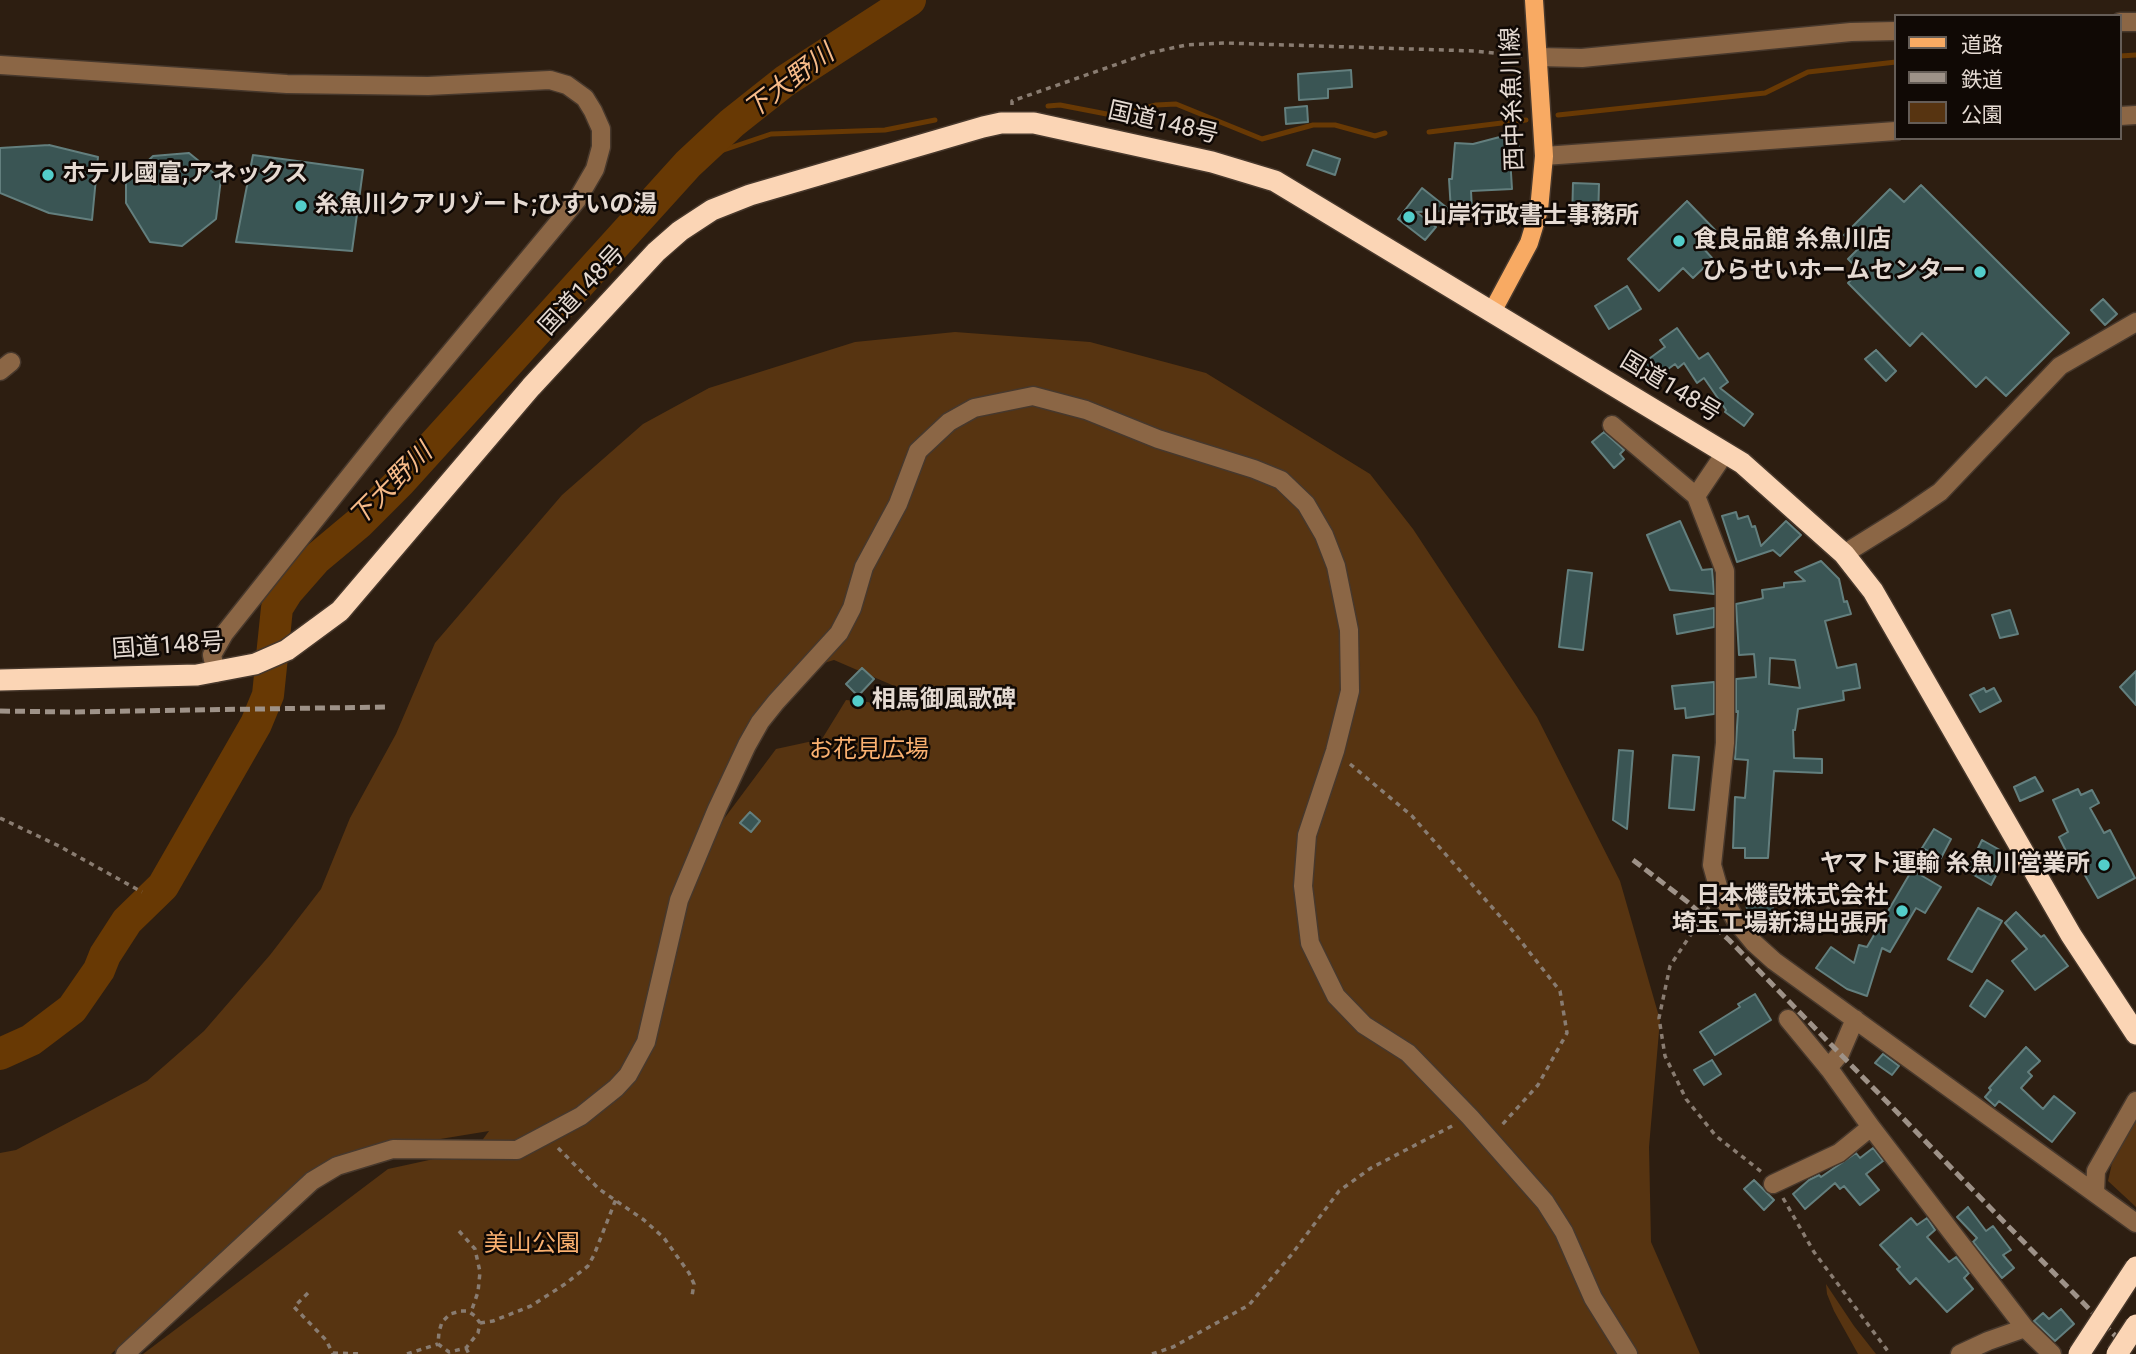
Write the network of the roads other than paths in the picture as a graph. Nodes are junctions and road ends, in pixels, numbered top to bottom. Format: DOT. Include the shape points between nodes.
graph roads {
  1 [pos="1534,0"];
  2 [pos="1895,31"];
  3 [pos="1538,52"];
  4 [pos="0,65"];
  5 [pos="1895,131"];
  6 [pos="1544,156"];
  7 [pos="1492,312"];
  8 [pos="2136,322"];
  9 [pos="1612,425"];
  10 [pos="1725,453"];
  11 [pos="1696,496"];
  12 [pos="1844,554"];
  13 [pos="216,673"];
  14 [pos="0,676"];
  15 [pos="1788,1019"];
  16 [pos="1855,1019"];
  17 [pos="2136,1034"];
  18 [pos="1828,1068"];
  19 [pos="2136,1101"];
  20 [pos="1871,1127"];
  21 [pos="1773,1184"];
  22 [pos="2095,1193"];
  23 [pos="2136,1223"];
  24 [pos="2136,1266"];
  25 [pos="2136,1325"];
  26 [pos="2025,1328"];
  27 [pos="125,1354"];
  28 [pos="1628,1354"];
  29 [pos="1960,1354"];
  30 [pos="2052,1354"];
  31 [pos="2079,1354"];
  32 [pos="2117,1354"];
  1 -- 3 [label="main road, 西中糸魚川線"];
  2 -- 3 [label="street" via="1582,58"];
  3 -- 6 [label="main road, 西中糸魚川線"];
  4 -- 13 [label="street" via="287,84 428,86 550,80 584,97 601,129 595,169 577,200 224,634 212,655"];
  5 -- 6 [label="street"];
  6 -- 7 [label="main road, 西中糸魚川線" via="1539,210 1529,243"];
  7 -- 10 [label="highway, 国道148号"];
  7 -- 13 [label="highway, 国道148号" via="1275,181 1212,162 1054,127 1016,122 983,127 750,195 712,210 680,231 531,387 340,611 287,650"];
  8 -- 12 [label="street" via="2060,366 1940,492"];
  9 -- 11 [label="street"];
  10 -- 11 [label="street"];
  10 -- 12 [label="highway, 国道148号"];
  11 -- 16 [label="street" via="1725,571 1725,743 1712,864 1719,890 1754,943"];
  12 -- 17 [label="highway, 国道148号" via="1894,624 2071,934"];
  13 -- 14 [label="highway, 国道148号"];
  15 -- 18 [label="street"];
  16 -- 18 [label="street" via="1840,1054"];
  16 -- 22 [label="street"];
  18 -- 20 [label="street"];
  19 -- 22 [label="street" via="2096,1171"];
  20 -- 21 [label="street" via="1839,1153"];
  20 -- 26 [label="street"];
  22 -- 23 [label="street"];
  24 -- 31 [label="highway, bridge"];
  25 -- 32 [label="highway, bridge"];
  26 -- 29 [label="street"];
  26 -- 30 [label="street"];
  27 -- 28 [label="street" via="312,1181 337,1166 393,1149 517,1150 581,1116 628,1075 646,1042 680,900 717,809 760,722 839,633 918,451 949,422 975,408 1034,396 1254,469 1280,481 1306,504 1336,566 1349,630 1350,691 1307,835 1303,887 1310,943 1336,996 1364,1025 1408,1053 1545,1202 1564,1232 1593,1298"];
}
